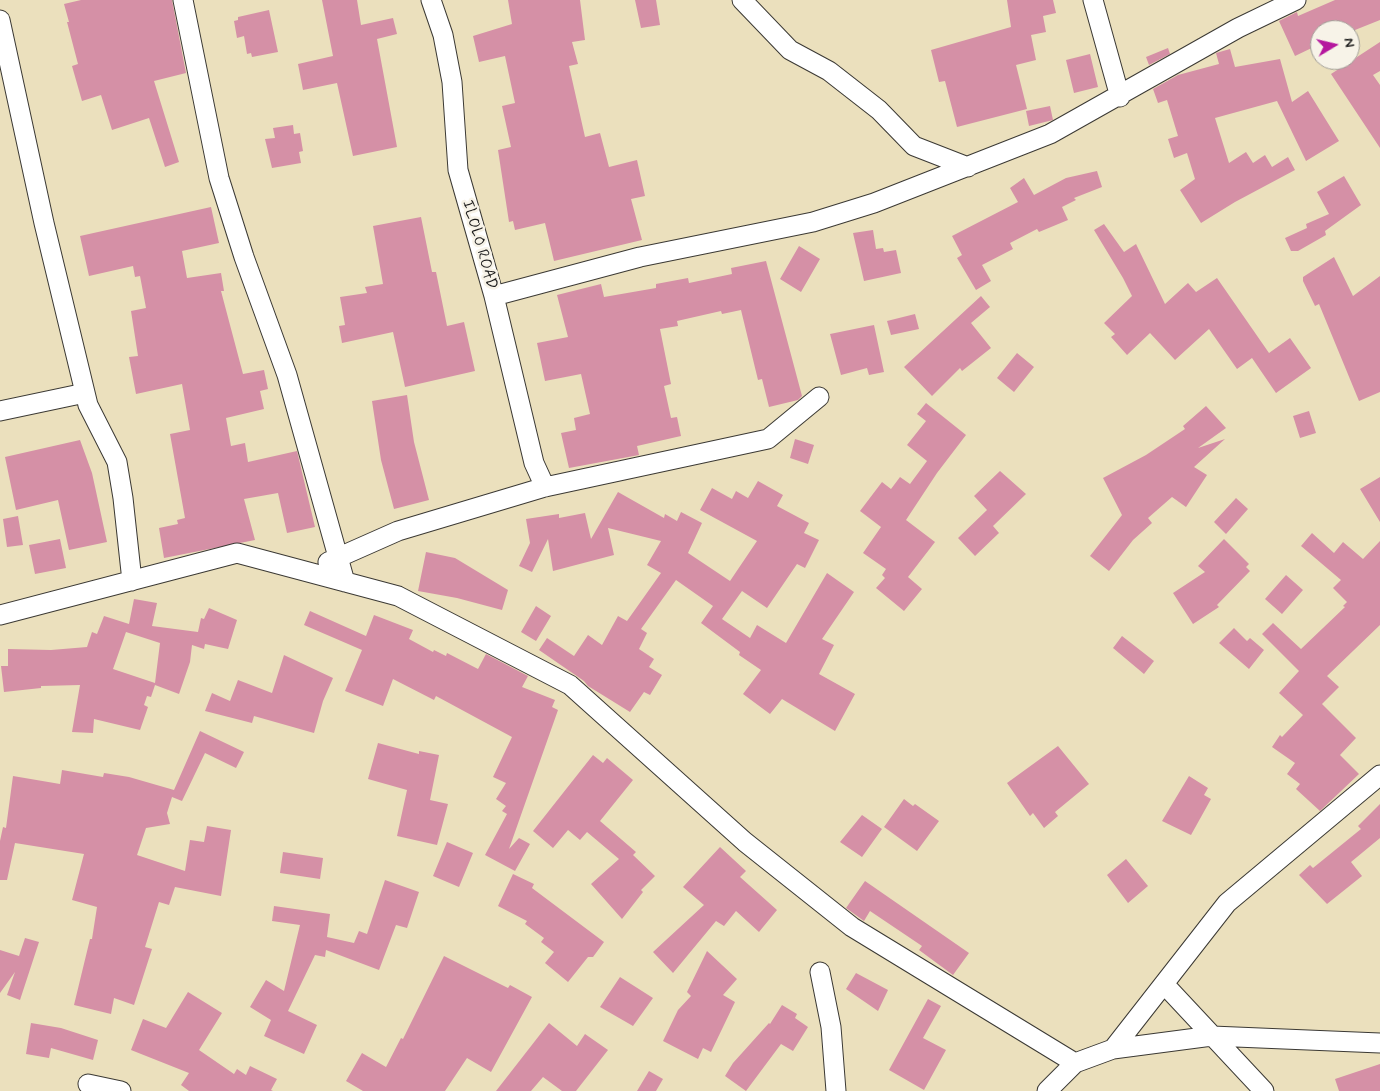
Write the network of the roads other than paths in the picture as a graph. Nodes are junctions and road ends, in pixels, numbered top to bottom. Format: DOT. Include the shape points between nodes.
graph roads {
  1 [pos="183,0"];
  2 [pos="431,0"];
  3 [pos="742,0"];
  4 [pos="1093,0"];
  5 [pos="1296,0"];
  6 [pos="0,20"];
  7 [pos="1120,96"];
  8 [pos="968,167"];
  9 [pos="494,296"];
  10 [pos="85,393"];
  11 [pos="819,397"];
  12 [pos="0,411"];
  13 [pos="545,487"];
  14 [pos="339,558"];
  15 [pos="306,572"];
  16 [pos="132,580"];
  17 [pos="345,582"];
  18 [pos="0,615"];
  19 [pos="1380,775"];
  20 [pos="820,972"];
  21 [pos="1164,984"];
  22 [pos="1212,1036"];
  23 [pos="1380,1043"];
  24 [pos="1114,1050"];
  25 [pos="1075,1063"];
  26 [pos="88,1084"];
  27 [pos="121,1091"];
  28 [pos="836,1091"];
  29 [pos="1047,1091"];
  30 [pos="1264,1091"];
  1 -- 14 [label="street" via="219,178 287,375"];
  2 -- 9 [label="street, ILOLO ROAD" via="452,82 458,170"];
  3 -- 8 [label="street" via="790,50 829,71 878,110 914,146"];
  4 -- 7 [label="street"];
  5 -- 7 [label="street" via="1238,28"];
  6 -- 10 [label="street"];
  7 -- 8 [label="street" via="1050,134"];
  8 -- 9 [label="street" via="813,222 640,257"];
  9 -- 13 [label="street, ILOLO ROAD" via="534,463"];
  10 -- 12 [label="street"];
  10 -- 16 [label="street" via="117,462"];
  11 -- 13 [label="street" via="768,439"];
  13 -- 14 [label="street" via="398,531"];
  14 -- 15 [label="street"];
  14 -- 17 [label="street"];
  15 -- 16 [label="street" via="237,553"];
  15 -- 17 [label="street"];
  16 -- 18 [label="street"];
  17 -- 25 [label="street" via="398,596 570,685 745,842 852,927"];
  19 -- 21 [label="street" via="1227,903"];
  20 -- 28 [label="street" via="831,1026"];
  21 -- 22 [label="street"];
  21 -- 24 [label="street"];
  22 -- 23 [label="street"];
  22 -- 24 [label="street"];
  22 -- 30 [label="street"];
  24 -- 25 [label="street"];
  25 -- 29 [label="street"];
  26 -- 27 [label="street"];
}
